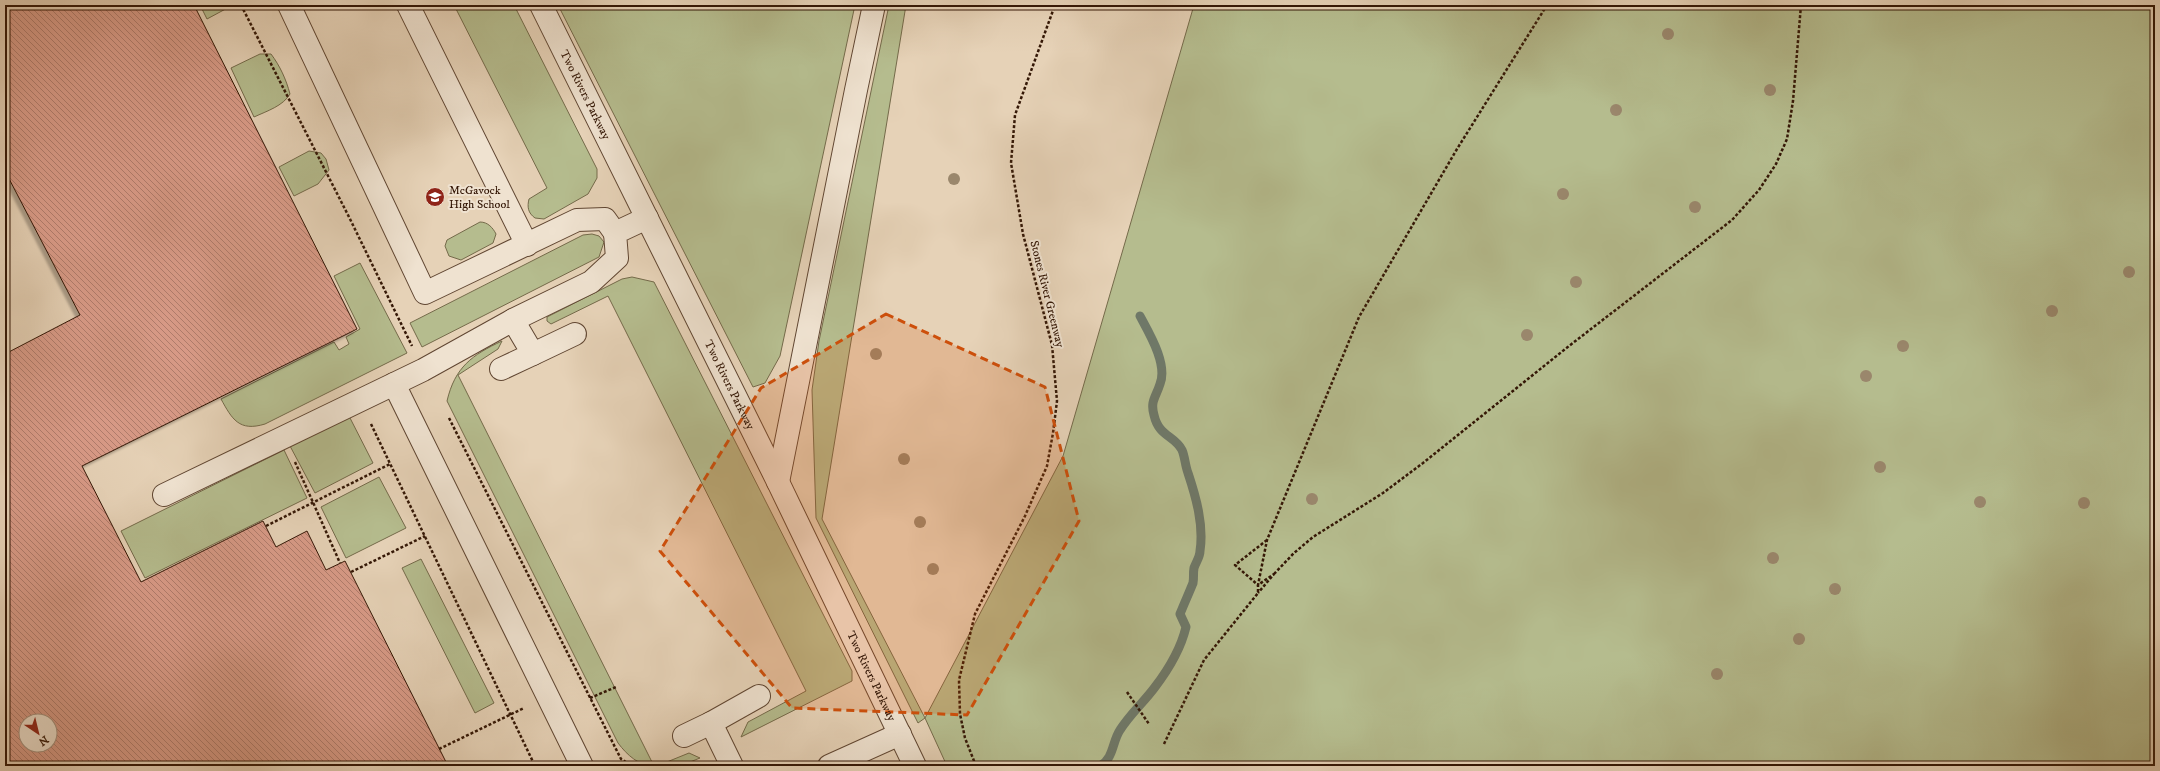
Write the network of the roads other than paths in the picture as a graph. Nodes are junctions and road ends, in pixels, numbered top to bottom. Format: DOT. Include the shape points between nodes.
graph roads {
  1 [pos="289,5"];
  2 [pos="408,5"];
  3 [pos="541,5"];
  4 [pos="874,5"];
  5 [pos="647,218"];
  6 [pos="616,233"];
  7 [pos="526,244"];
  8 [pos="513,320"];
  9 [pos="575,334"];
  10 [pos="533,354"];
  11 [pos="501,370"];
  12 [pos="394,384"];
  13 [pos="778,482"];
  14 [pos="164,495"];
  15 [pos="760,696"];
  16 [pos="711,723"];
  17 [pos="900,734"];
  18 [pos="684,736"];
  19 [pos="582,766"];
  20 [pos="732,766"];
  21 [pos="829,766"];
  22 [pos="915,766"];
  1 -- 7 [label="lane" via="425,293"];
  2 -- 7 [label="lane"];
  3 -- 5 [label="lane, Two Rivers Parkway"];
  4 -- 13 [label="lane"];
  5 -- 6 [label="lane"];
  5 -- 13 [label="lane, Two Rivers Parkway"];
  6 -- 7 [label="lane" via="605,219 577,220"];
  6 -- 8 [label="lane" via="617,258 591,282"];
  8 -- 10 [label="lane"];
  8 -- 12 [label="lane"];
  9 -- 10 [label="lane"];
  10 -- 11 [label="lane"];
  12 -- 14 [label="lane"];
  12 -- 19 [label="lane"];
  13 -- 17 [label="lane, Two Rivers Parkway"];
  15 -- 16 [label="lane"];
  16 -- 18 [label="lane"];
  16 -- 20 [label="lane"];
  17 -- 21 [label="lane"];
  17 -- 22 [label="lane, Two Rivers Parkway"];
}
